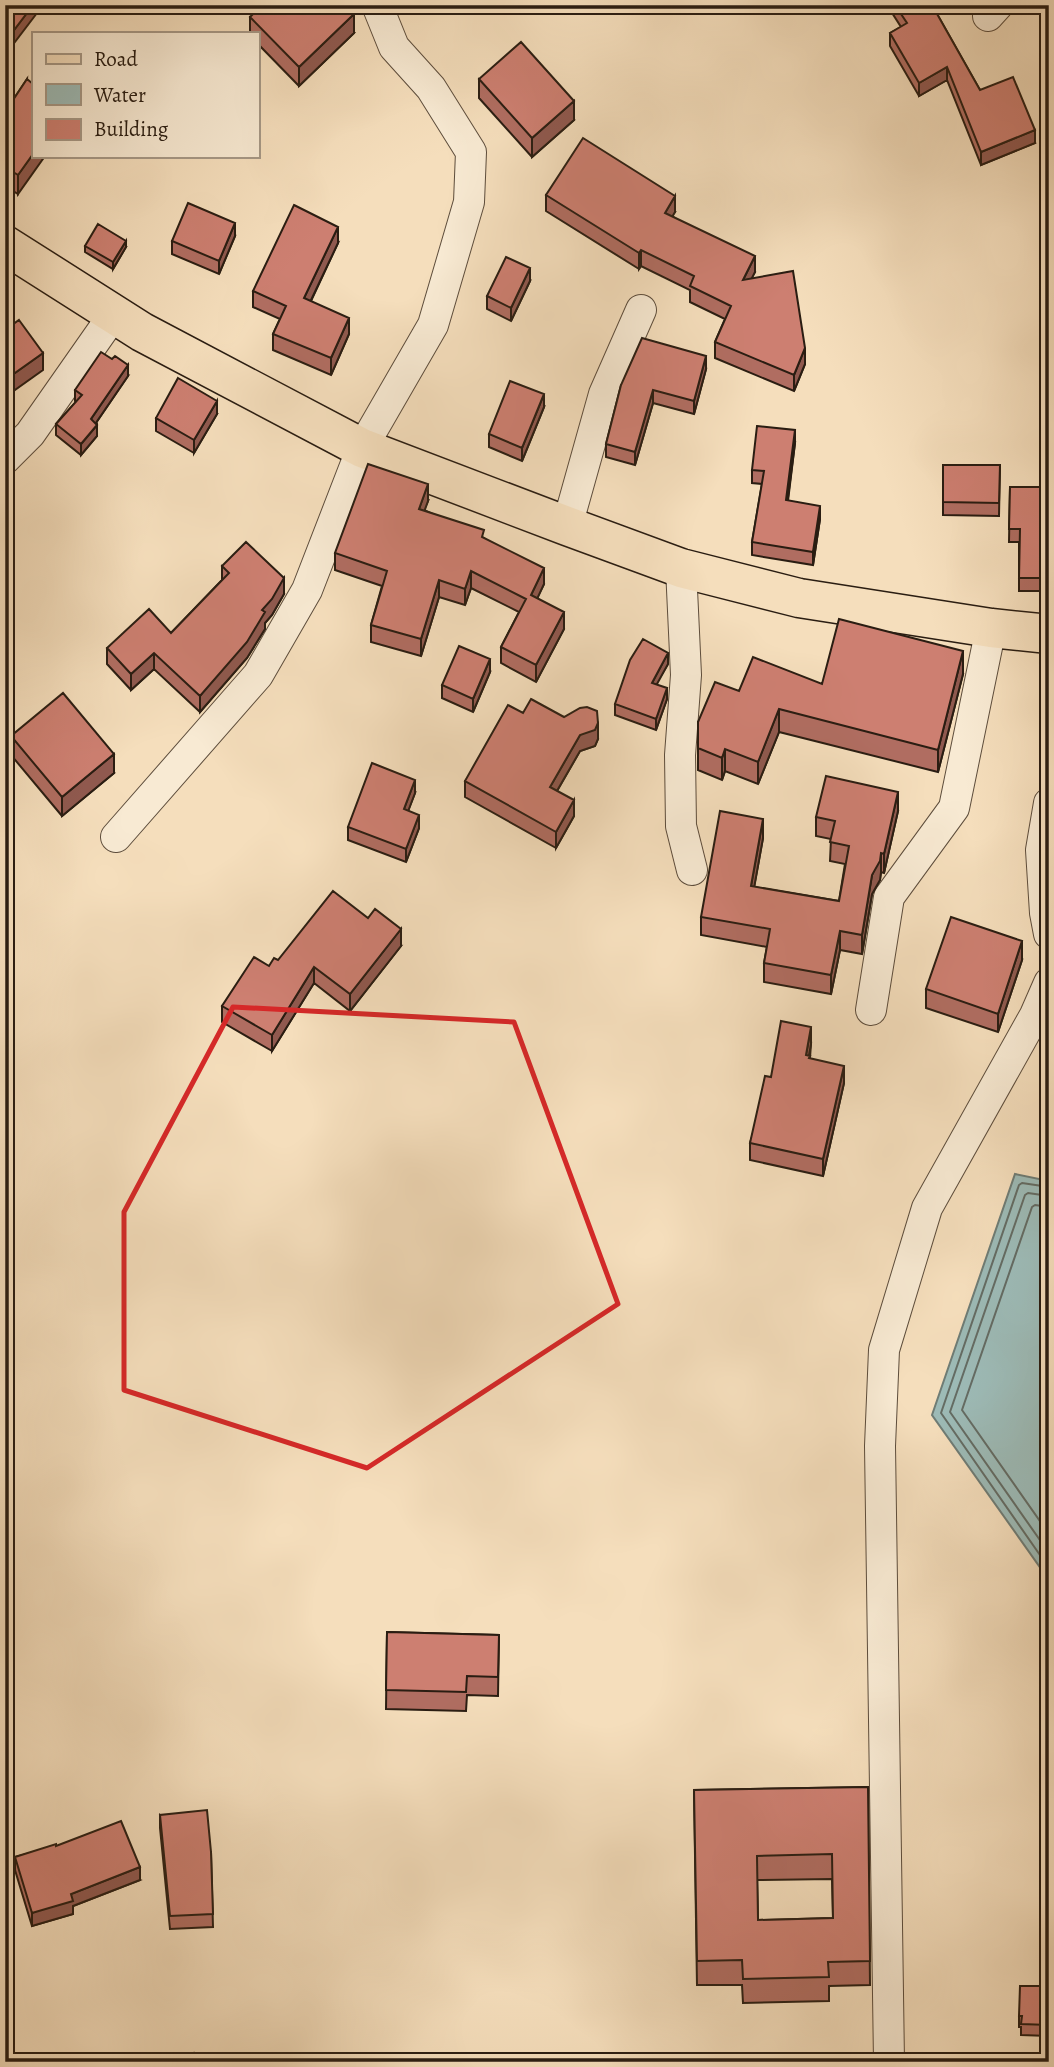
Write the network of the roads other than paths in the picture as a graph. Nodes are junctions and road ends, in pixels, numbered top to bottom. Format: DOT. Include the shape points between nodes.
graph roads {
  1 [pos="377,5"];
  2 [pos="5,245"];
  3 [pos="641,310"];
  4 [pos="114,314"];
  5 [pos="362,448"];
  6 [pos="5,459"];
  7 [pos="567,526"];
  8 [pos="681,568"];
  9 [pos="991,628"];
  10 [pos="1049,634"];
  11 [pos="1049,803"];
  12 [pos="116,837"];
  13 [pos="692,870"];
  14 [pos="1049,934"];
  15 [pos="1049,984"];
  16 [pos="871,1010"];
  17 [pos="889,2062"];
  1 -- 5 [label="street" via="394,47 430,88 471,152 468,202 433,325"];
  2 -- 4 [label="main road"];
  3 -- 7 [label="street" via="604,394"];
  4 -- 5 [label="main road"];
  4 -- 6 [label="street" via="30,434"];
  5 -- 7 [label="main road"];
  5 -- 12 [label="street" via="307,590 258,675"];
  7 -- 8 [label="main road"];
  8 -- 9 [label="main road" via="799,598"];
  8 -- 13 [label="street" via="686,675 681,826"];
  9 -- 10 [label="main road"];
  9 -- 16 [label="street" via="954,808 889,897"];
  11 -- 14 [label="street" via="1041,850"];
  15 -- 17 [label="street" via="927,1208 884,1350 880,1446"];
}
